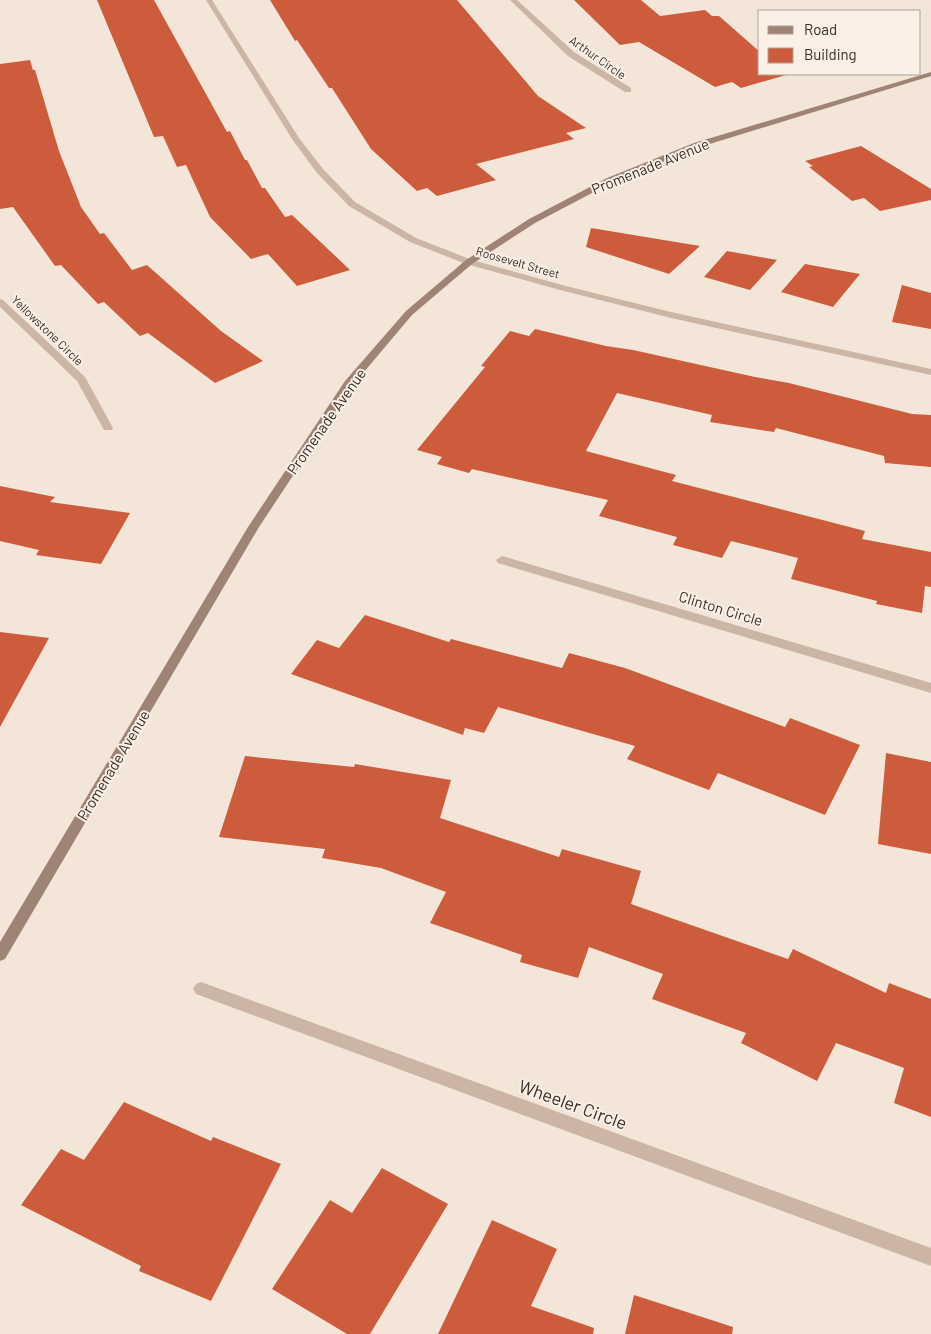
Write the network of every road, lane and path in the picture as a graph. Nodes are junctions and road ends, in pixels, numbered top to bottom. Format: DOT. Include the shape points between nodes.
graph roads {
  1 [pos="209,0"];
  2 [pos="513,0"];
  3 [pos="931,74"];
  4 [pos="628,90"];
  5 [pos="469,262"];
  6 [pos="0,302"];
  7 [pos="931,372"];
  8 [pos="108,428"];
  9 [pos="502,560"];
  10 [pos="931,688"];
  11 [pos="0,954"];
  12 [pos="201,989"];
  13 [pos="931,1257"];
  1 -- 5 [label="street, Roosevelt Street" via="296,139 320,171 352,204 413,240"];
  2 -- 4 [label="street, Arthur Circle" via="570,54"];
  3 -- 5 [label="main road, Promenade Avenue" via="697,146 610,180 532,220"];
  5 -- 7 [label="street, Roosevelt Street" via="671,316"];
  5 -- 11 [label="main road, Promenade Avenue" via="409,313 349,383 254,527"];
  6 -- 8 [label="street, Yellowstone Circle" via="81,379"];
  9 -- 10 [label="street, Clinton Circle"];
  12 -- 13 [label="street, Wheeler Circle"];
}
